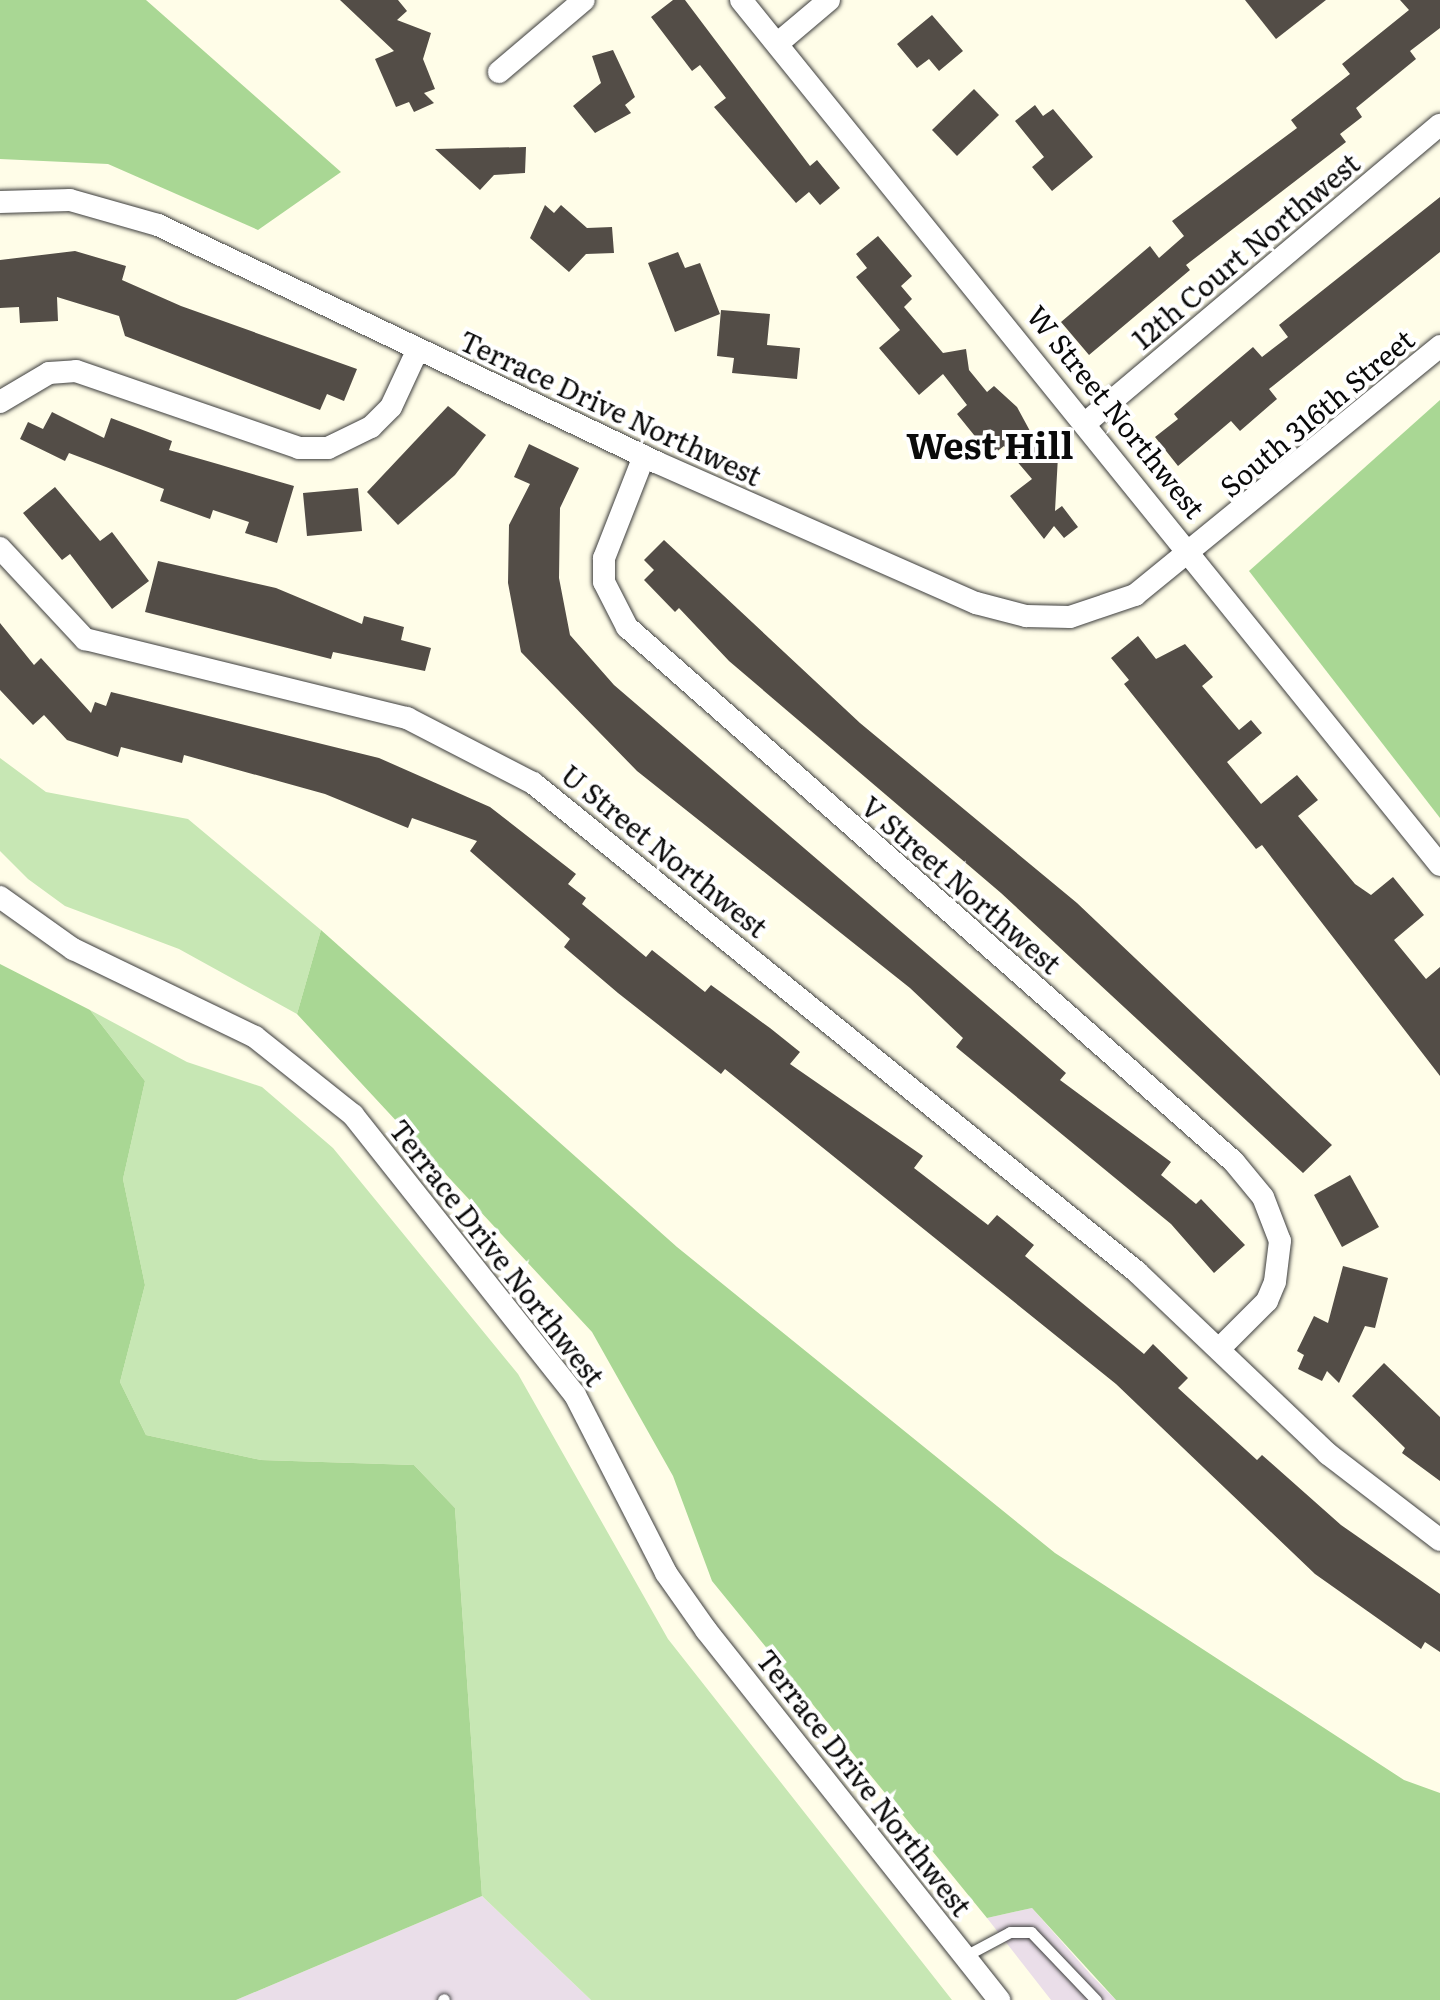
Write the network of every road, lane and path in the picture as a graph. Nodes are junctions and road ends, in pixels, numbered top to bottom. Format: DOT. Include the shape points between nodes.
graph roads {
  1 [pos="584,0"];
  2 [pos="741,0"];
  3 [pos="829,0"];
  4 [pos="777,44"];
  5 [pos="499,72"];
  6 [pos="1440,125"];
  7 [pos="0,202"];
  8 [pos="1440,346"];
  9 [pos="417,351"];
  10 [pos="0,402"];
  11 [pos="1088,421"];
  12 [pos="644,456"];
  13 [pos="0,548"];
  14 [pos="1193,554"];
  15 [pos="1440,865"];
  16 [pos="0,897"];
  17 [pos="1222,1346"];
  18 [pos="1440,1540"];
  19 [pos="965,1956"];
  20 [pos="999,2000"];
  21 [pos="1096,2000"];
  1 -- 5 [label="street"];
  2 -- 4 [label="street, W Street Northwest"];
  3 -- 4 [label="street"];
  4 -- 11 [label="street, W Street Northwest"];
  6 -- 11 [label="street, 12th Court Northwest"];
  7 -- 9 [label="street, Terrace Drive Northwest" via="70,200 118,210"];
  8 -- 14 [label="street, South 316th Street"];
  9 -- 10 [label="street" via="391,407 371,427 328,448 299,448 76,371 49,373"];
  9 -- 12 [label="street, Terrace Drive Northwest"];
  11 -- 14 [label="street, W Street Northwest"];
  12 -- 14 [label="street, Terrace Drive Northwest" via="976,603 1026,616 1104,610"];
  12 -- 17 [label="street, V Street Northwest" via="604,558 604,582 627,627 1234,1162 1263,1197 1280,1241 1275,1282 1267,1301"];
  13 -- 17 [label="street, U Street Northwest" via="85,639 407,718 533,783"];
  14 -- 15 [label="street, W Street Northwest"];
  16 -- 19 [label="street, Terrace Drive Northwest" via="73,949 255,1037 353,1115 567,1384 666,1573 706,1630"];
  17 -- 18 [label="street, U Street Northwest" via="1328,1454"];
  19 -- 20 [label="street, Terrace Drive Northwest"];
  19 -- 21 [label="lane" via="1010,1932 1031,1932"];
}
